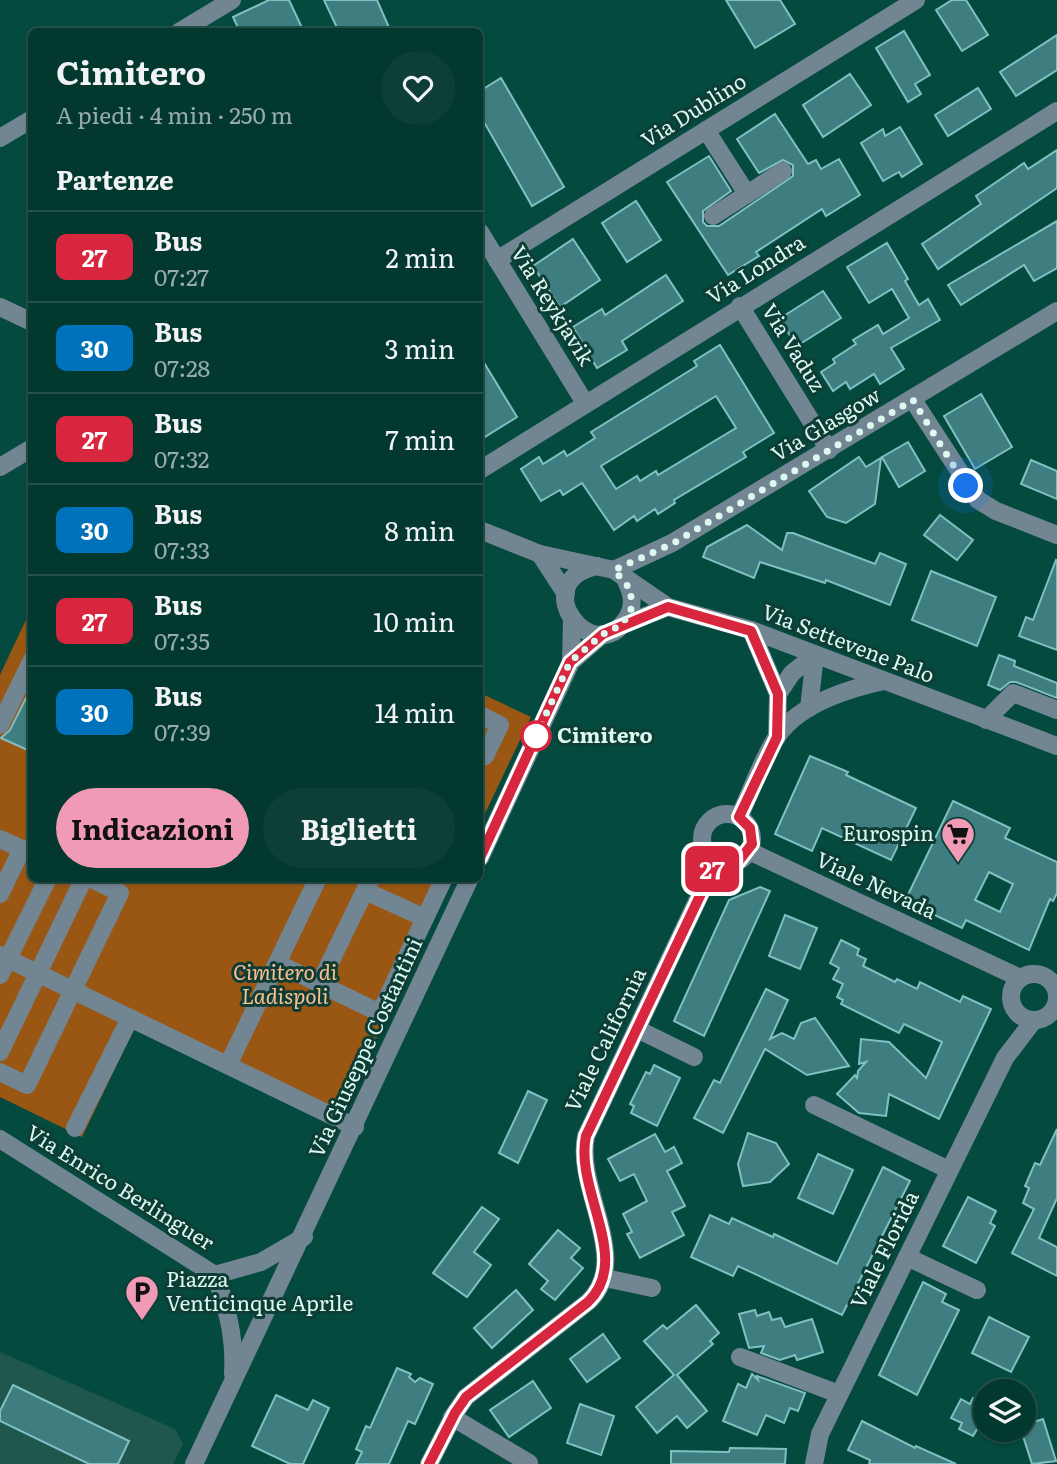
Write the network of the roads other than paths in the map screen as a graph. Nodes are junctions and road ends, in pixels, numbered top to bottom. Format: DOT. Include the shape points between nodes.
graph roads {
  1 [pos="232,0"];
  2 [pos="916,0"];
  3 [pos="186,28"];
  4 [pos="1057,111"];
  5 [pos="28,122"];
  6 [pos="706,130"];
  7 [pos="0,138"];
  8 [pos="783,172"];
  9 [pos="747,194"];
  10 [pos="713,216"];
  11 [pos="483,237"];
  12 [pos="497,260"];
  13 [pos="740,306"];
  14 [pos="0,307"];
  15 [pos="1057,311"];
  16 [pos="28,320"];
  17 [pos="913,400"];
  18 [pos="585,403"];
  19 [pos="28,450"];
  20 [pos="829,450"];
  21 [pos="0,467"];
  22 [pos="483,468"];
  23 [pos="483,531"];
  24 [pos="1057,534"];
  25 [pos="540,554"];
  26 [pos="613,572"];
  27 [pos="566,594"];
  28 [pos="668,607"];
  29 [pos="572,620"];
  30 [pos="620,626"];
  31 [pos="751,631"];
  32 [pos="603,634"];
  33 [pos="815,655"];
  34 [pos="570,662"];
  35 [pos="28,674"];
  36 [pos="884,681"];
  37 [pos="778,694"];
  38 [pos="809,708"];
  39 [pos="1057,710"];
  40 [pos="483,716"];
  41 [pos="986,720"];
  42 [pos="0,725"];
  43 [pos="777,737"];
  44 [pos="1057,746"];
  45 [pos="483,755"];
  46 [pos="739,817"];
  47 [pos="0,839"];
  48 [pos="749,851"];
  49 [pos="483,852"];
  50 [pos="716,862"];
  51 [pos="46,882"];
  52 [pos="82,882"];
  53 [pos="98,882"];
  54 [pos="315,882"];
  55 [pos="442,882"];
  56 [pos="468,882"];
  57 [pos="368,885"];
  58 [pos="0,894"];
  59 [pos="425,918"];
  60 [pos="984,962"];
  61 [pos="3,963"];
  62 [pos="277,963"];
  63 [pos="38,973"];
  64 [pos="1020,978"];
  65 [pos="320,984"];
  66 [pos="73,990"];
  67 [pos="1012,1002"];
  68 [pos="130,1018"];
  69 [pos="1034,1020"];
  70 [pos="637,1029"];
  71 [pos="0,1052"];
  72 [pos="694,1057"];
  73 [pos="1004,1058"];
  74 [pos="228,1065"];
  75 [pos="0,1072"];
  76 [pos="814,1105"];
  77 [pos="355,1127"];
  78 [pos="75,1128"];
  79 [pos="0,1139"];
  80 [pos="949,1170"];
  81 [pos="304,1237"];
  82 [pos="906,1257"];
  83 [pos="215,1276"];
  84 [pos="606,1278"];
  85 [pos="652,1288"];
  86 [pos="977,1290"];
  87 [pos="740,1357"];
  88 [pos="232,1385"];
  89 [pos="839,1394"];
  90 [pos="452,1417"];
  91 [pos="530,1463"];
  92 [pos="194,1464"];
  93 [pos="429,1464"];
  94 [pos="814,1464"];
  1 -- 3 [label="street"];
  2 -- 6 [label="street, Via Dublino"];
  4 -- 13 [label="street, Via Londra"];
  5 -- 7 [label="street"];
  6 -- 9 [label="street"];
  6 -- 12 [label="street, Via Dublino"];
  8 -- 9 [label="street"];
  9 -- 10 [label="street"];
  11 -- 12 [label="street, Via Reykjavik"];
  12 -- 18 [label="street, Via Reykjavik"];
  13 -- 18 [label="street, Via Londra"];
  13 -- 20 [label="street, Via Vaduz"];
  14 -- 16 [label="street"];
  15 -- 17 [label="street, Via Glasgow"];
  17 -- 20 [label="street, Via Glasgow"];
  17 -- 24 [label="street" via="978,500"];
  18 -- 22 [label="street, Via Londra"];
  19 -- 21 [label="street"];
  20 -- 26 [label="street, Via Glasgow" via="672,544"];
  23 -- 25 [label="street, Via Settevene Palo"];
  25 -- 26 [label="street, Via Settevene Palo"];
  25 -- 27 [label="street"];
  26 -- 27 [label="street" via="576,575"];
  26 -- 28 [label="street, Via Settevene Palo"];
  26 -- 30 [label="street" via="631,590 631,610"];
  27 -- 29 [label="street"];
  28 -- 30 [label="street"];
  28 -- 31 [label="street, Via Settevene Palo"];
  29 -- 32 [label="street" via="585,631"];
  29 -- 34 [label="street"];
  30 -- 32 [label="street"];
  31 -- 33 [label="street, Via Settevene Palo"];
  31 -- 37 [label="street"];
  32 -- 34 [label="street"];
  33 -- 36 [label="street, Via Settevene Palo"];
  33 -- 37 [label="street" via="792,673"];
  33 -- 38 [label="street"];
  34 -- 49 [label="street"];
  35 -- 42 [label="street"];
  36 -- 38 [label="street" via="854,687"];
  36 -- 41 [label="street, Via Settevene Palo"];
  37 -- 43 [label="street"];
  38 -- 43 [label="street"];
  39 -- 41 [label="street" via="1013,692"];
  40 -- 45 [label="street" via="500,725"];
  41 -- 44 [label="street, Via Settevene Palo"];
  43 -- 46 [label="street"];
  46 -- 48 [label="street" via="750,828"];
  46 -- 50 [label="street" via="716,817 705,827 705,850"];
  47 -- 58 [label="street" via="22,849"];
  48 -- 50 [label="street" via="738,862"];
  48 -- 60 [label="street, Viale Nevada"];
  50 -- 70 [label="street, Viale California"];
  51 -- 61 [label="street"];
  52 -- 63 [label="street"];
  53 -- 66 [label="street" via="120,893"];
  54 -- 62 [label="street"];
  55 -- 59 [label="street"];
  56 -- 77 [label="street, Via Giuseppe Costantini"];
  57 -- 59 [label="street"];
  57 -- 65 [label="street"];
  59 -- 65 [label="street" via="380,1013"];
  60 -- 64 [label="street, Viale Nevada"];
  60 -- 67 [label="street, Viale Nevada"];
  61 -- 63 [label="street"];
  62 -- 65 [label="street"];
  62 -- 74 [label="street"];
  63 -- 66 [label="street"];
  63 -- 71 [label="street"];
  64 -- 67 [label="street"];
  64 -- 69 [label="street" via="1038,974 1055,989 1053,1010"];
  66 -- 68 [label="street"];
  66 -- 75 [label="street" via="27,1085"];
  67 -- 69 [label="street" via="1025,1019"];
  67 -- 73 [label="street, Viale Florida"];
  68 -- 74 [label="street"];
  68 -- 78 [label="street"];
  69 -- 73 [label="street, Viale Florida"];
  70 -- 72 [label="street"];
  70 -- 84 [label="street, Viale California" via="584,1145 585,1168 606,1255"];
  73 -- 80 [label="street, Viale Florida"];
  74 -- 77 [label="street"];
  76 -- 80 [label="street"];
  77 -- 81 [label="street, Via Giuseppe Costantini"];
  79 -- 83 [label="street, Via Enrico Berlinguer"];
  80 -- 82 [label="street, Viale Florida"];
  81 -- 83 [label="street" via="261,1262"];
  81 -- 88 [label="street, Via Giuseppe Costantini"];
  82 -- 86 [label="street"];
  82 -- 89 [label="street, Viale Florida"];
  83 -- 88 [label="street" via="235,1344"];
  84 -- 85 [label="street"];
  84 -- 90 [label="street" via="588,1302 477,1387"];
  87 -- 89 [label="street"];
  88 -- 92 [label="street, Via Giuseppe Costantini"];
  89 -- 94 [label="street, Viale Florida" via="819,1437"];
  90 -- 91 [label="street"];
  90 -- 93 [label="street"];
}
